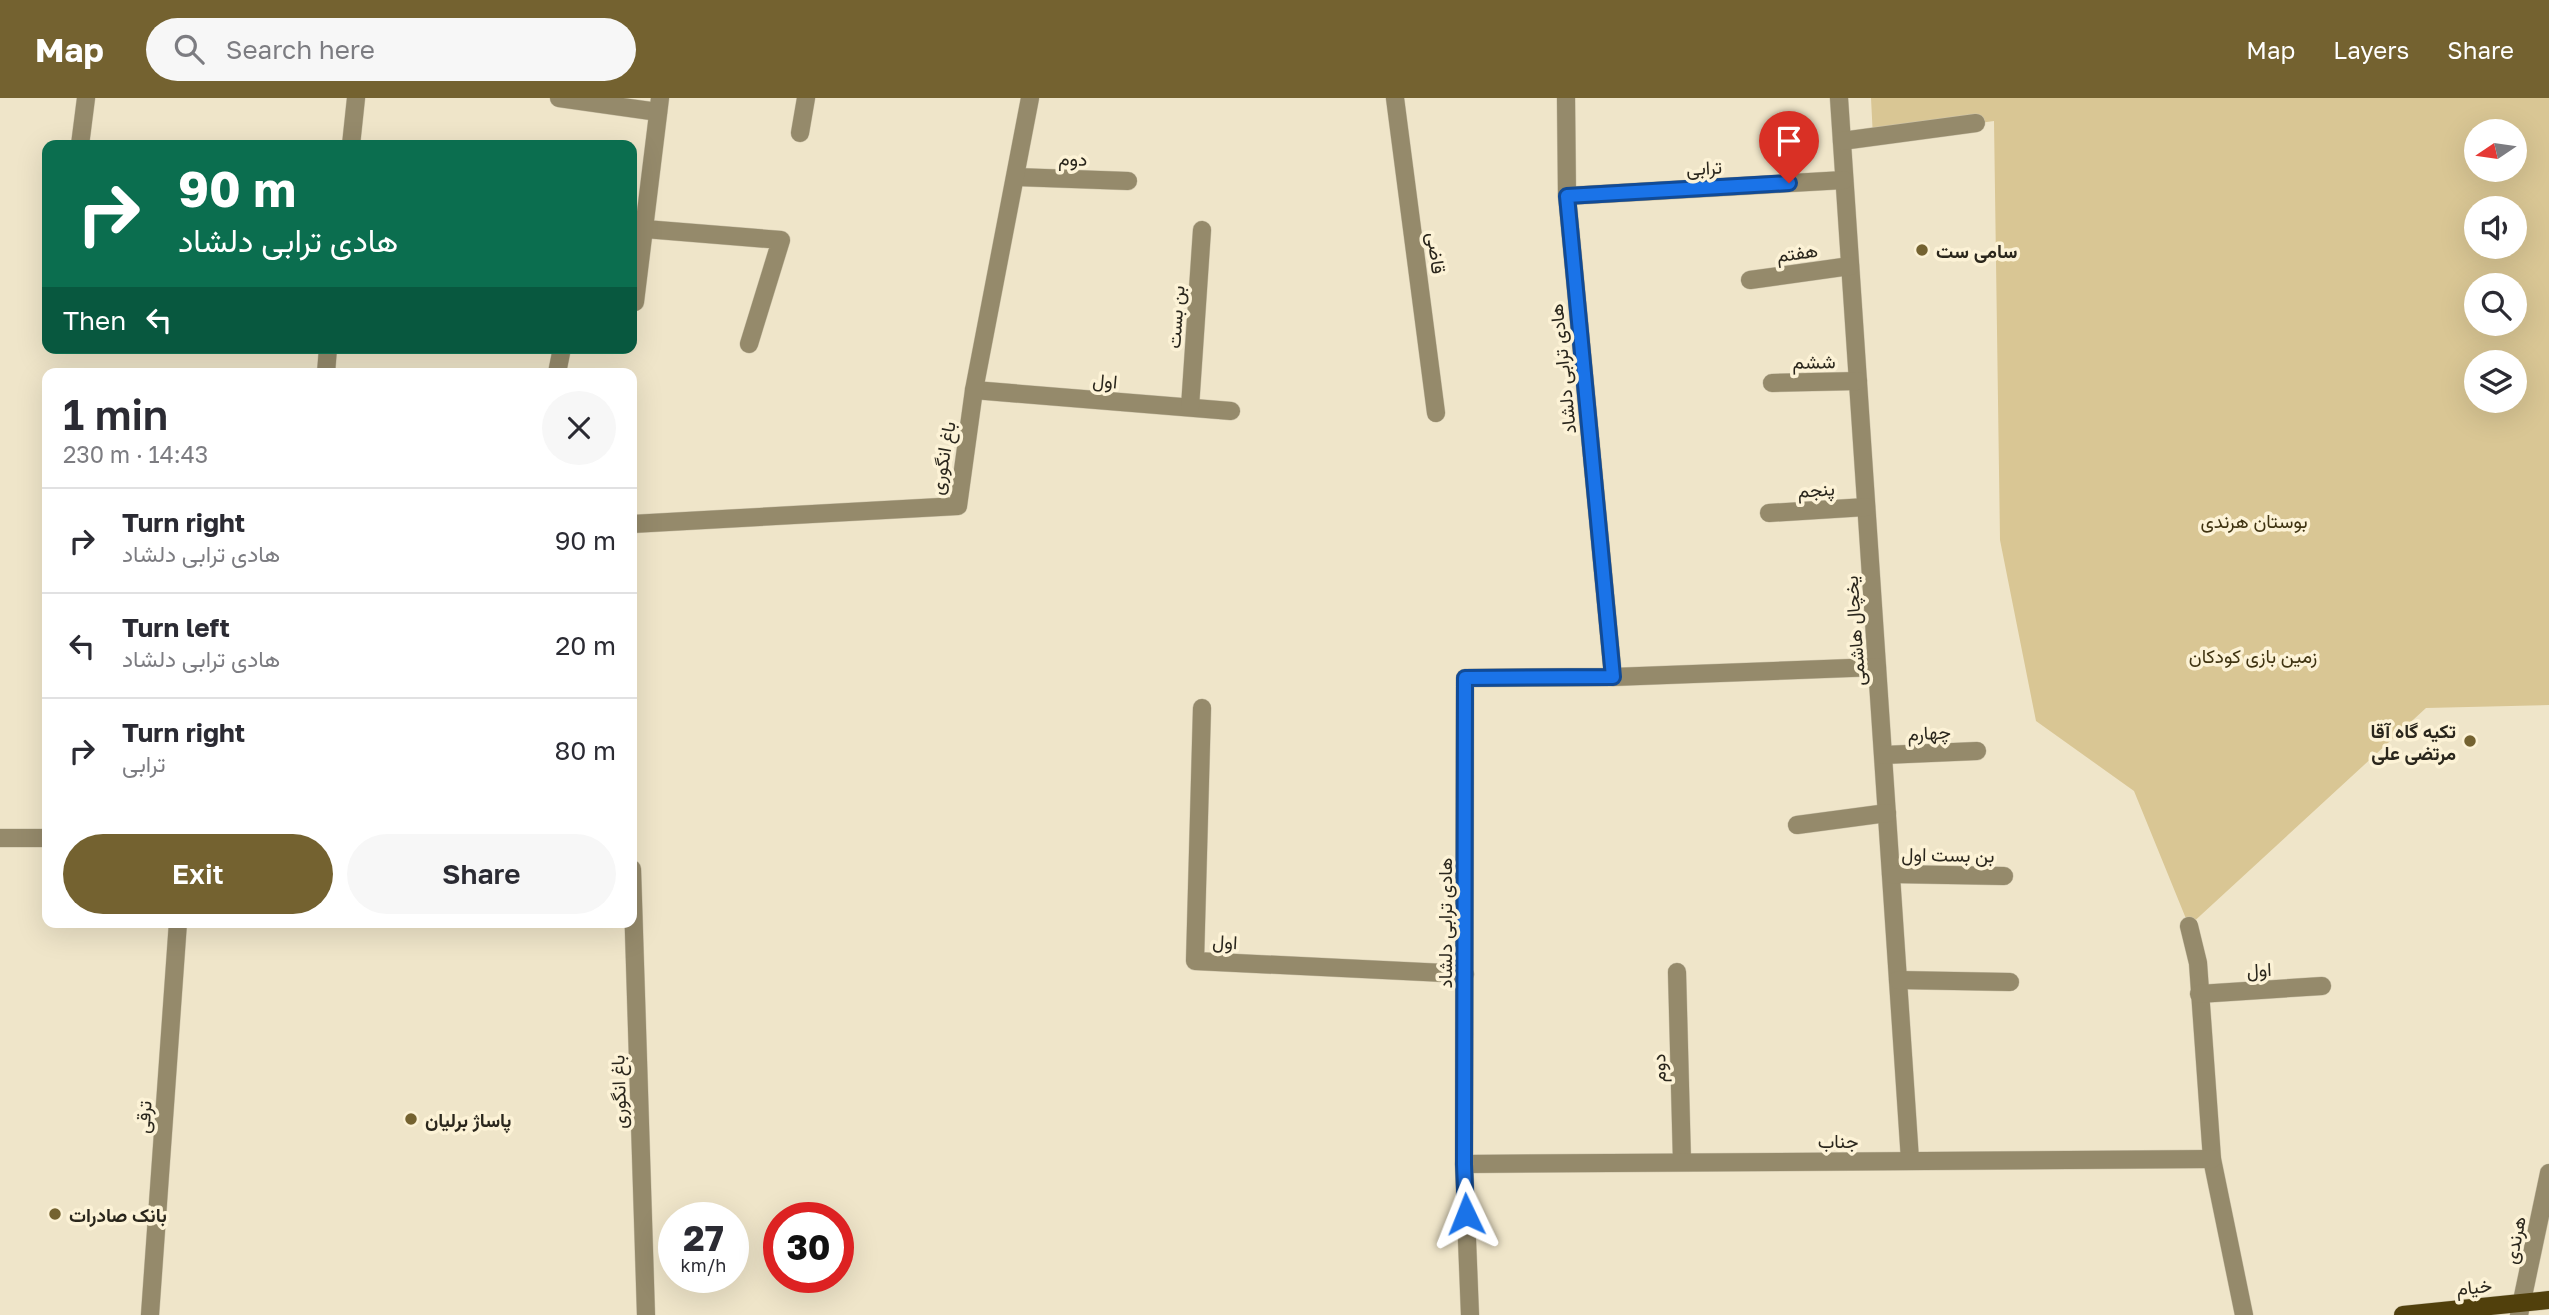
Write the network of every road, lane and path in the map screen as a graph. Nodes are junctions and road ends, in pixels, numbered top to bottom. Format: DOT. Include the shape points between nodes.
graph roads {
  1 [pos="86,98"];
  2 [pos="356,98"];
  3 [pos="559,98"];
  4 [pos="806,98"];
  5 [pos="1030,98"];
  6 [pos="1395,98"];
  7 [pos="1566,98"];
  8 [pos="1839,98"];
  9 [pos="659,105"];
  10 [pos="1976,123"];
  11 [pos="800,133"];
  12 [pos="81,140"];
  13 [pos="352,140"];
  14 [pos="1842,141"];
  15 [pos="1016,177"];
  16 [pos="1844,180"];
  17 [pos="1128,181"];
  18 [pos="1567,196"];
  19 [pos="645,229"];
  20 [pos="1202,230"];
  21 [pos="1850,266"];
  22 [pos="637,278"];
  23 [pos="1750,280"];
  24 [pos="749,344"];
  25 [pos="1858,381"];
  26 [pos="1772,383"];
  27 [pos="974,390"];
  28 [pos="1190,408"];
  29 [pos="1231,411"];
  30 [pos="1436,412"];
  31 [pos="1866,506"];
  32 [pos="1769,513"];
  33 [pos="637,524"];
  34 [pos="1877,667"];
  35 [pos="1613,677"];
  36 [pos="1202,708"];
  37 [pos="1977,751"];
  38 [pos="1884,755"];
  39 [pos="1887,813"];
  40 [pos="1797,825"];
  41 [pos="0,838"];
  42 [pos="42,838"];
  43 [pos="1891,874"];
  44 [pos="2004,876"];
  45 [pos="2189,926"];
  46 [pos="178,928"];
  47 [pos="634,928"];
  48 [pos="1677,972"];
  49 [pos="1465,974"];
  50 [pos="1898,980"];
  51 [pos="2010,982"];
  52 [pos="2322,986"];
  53 [pos="2199,993"];
  54 [pos="2212,1159"];
  55 [pos="1910,1160"];
  56 [pos="1682,1162"];
  57 [pos="1464,1164"];
  58 [pos="2549,1173"];
  59 [pos="2549,1300"];
  60 [pos="2521,1309"];
  61 [pos="150,1315"];
  62 [pos="646,1315"];
  63 [pos="1470,1315"];
  64 [pos="2244,1315"];
  65 [pos="2403,1315"];
  1 -- 12 [label="street"];
  2 -- 13 [label="street"];
  3 -- 9 [label="street"];
  4 -- 11 [label="street"];
  5 -- 15 [label="street, باغ انگوری"];
  6 -- 30 [label="street, قاضی"];
  7 -- 18 [label="street, هادی ترابی دلشاد"];
  8 -- 14 [label="street, یخچال هاشمی"];
  9 -- 19 [label="street"];
  10 -- 14 [label="street"];
  14 -- 16 [label="street, یخچال هاشمی"];
  15 -- 17 [label="street, دوم"];
  15 -- 27 [label="street, باغ انگوری"];
  16 -- 18 [label="street, ترابی"];
  16 -- 21 [label="street, یخچال هاشمی"];
  18 -- 35 [label="street, هادی ترابی دلشاد"];
  19 -- 22 [label="street"];
  19 -- 24 [label="street" via="781,240"];
  20 -- 28 [label="street, بن بست"];
  21 -- 23 [label="street, هفتم"];
  21 -- 25 [label="street, یخچال هاشمی"];
  25 -- 26 [label="street, ششم"];
  25 -- 31 [label="street, یخچال هاشمی"];
  27 -- 28 [label="street, اول"];
  27 -- 33 [label="street, باغ انگوری" via="958,506"];
  28 -- 29 [label="street, اول"];
  31 -- 32 [label="street, پنجم"];
  31 -- 34 [label="street, یخچال هاشمی"];
  34 -- 35 [label="street, هادی ترابی دلشاد"];
  34 -- 38 [label="street, یخچال هاشمی"];
  35 -- 49 [label="street, هادی ترابی دلشاد" via="1465,678"];
  36 -- 49 [label="street, اول" via="1195,961"];
  37 -- 38 [label="street, چهارم"];
  38 -- 39 [label="street, یخچال هاشمی"];
  39 -- 40 [label="street"];
  39 -- 43 [label="street, یخچال هاشمی"];
  41 -- 42 [label="street"];
  43 -- 44 [label="street, بن بست اول"];
  43 -- 50 [label="street, یخچال هاشمی"];
  45 -- 53 [label="street"];
  46 -- 61 [label="street, ترقی"];
  47 -- 62 [label="street, باغ انگوری"];
  48 -- 56 [label="street, دوم"];
  49 -- 57 [label="street, هادی ترابی دلشاد"];
  50 -- 51 [label="street"];
  50 -- 55 [label="street, یخچال هاشمی"];
  52 -- 53 [label="street, اول"];
  53 -- 54 [label="street"];
  54 -- 55 [label="street, جناب"];
  54 -- 64 [label="street"];
  55 -- 56 [label="street, جناب"];
  56 -- 57 [label="street, جناب"];
  57 -- 63 [label="street, هادی ترابی دلشاد"];
  58 -- 60 [label="street, هرندی"];
  59 -- 60 [label="main road, خیام"];
  60 -- 65 [label="main road, خیام"];
}
